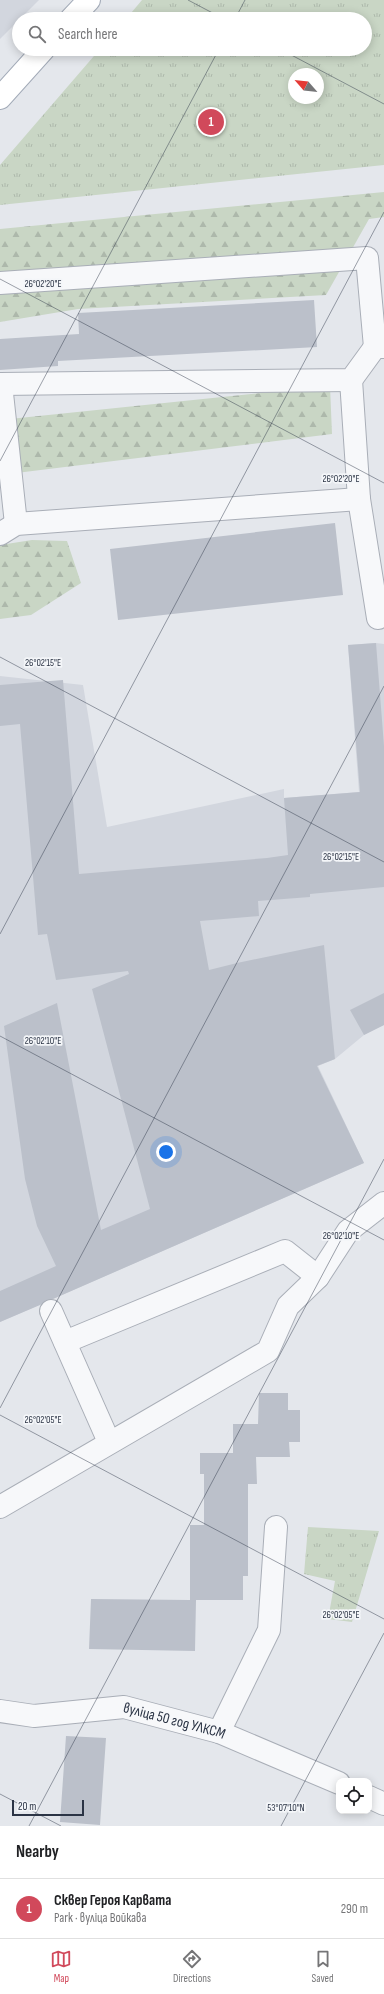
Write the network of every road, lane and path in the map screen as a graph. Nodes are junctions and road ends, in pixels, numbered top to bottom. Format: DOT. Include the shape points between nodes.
graph roads {
  1 [pos="89,0"];
  2 [pos="78,12"];
  3 [pos="38,56"];
  4 [pos="0,98"];
  5 [pos="0,283"];
  6 [pos="380,347"];
  7 [pos="351,380"];
  8 [pos="1,384"];
  9 [pos="359,499"];
  10 [pos="8,529"];
  11 [pos="378,618"];
  12 [pos="384,1203"];
  13 [pos="318,1277"];
  14 [pos="51,1311"];
  15 [pos="65,1342"];
  16 [pos="109,1442"];
  17 [pos="0,1507"];
  18 [pos="276,1526"];
  19 [pos="0,1711"];
  20 [pos="219,1732"];
  21 [pos="336,1782"];
  22 [pos="372,1798"];
  23 [pos="384,1804"];
  1 -- 2 [label="main road"];
  3 -- 4 [label="main road"];
  5 -- 6 [label="street" via="367,258"];
  6 -- 7 [label="street"];
  7 -- 8 [label="street"];
  7 -- 9 [label="street"];
  8 -- 10 [label="street"];
  9 -- 10 [label="street"];
  9 -- 11 [label="street"];
  12 -- 13 [label="street" via="348,1231"];
  13 -- 15 [label="street" via="286,1252"];
  13 -- 16 [label="street" via="288,1306 268,1350"];
  14 -- 15 [label="street"];
  15 -- 16 [label="street"];
  16 -- 17 [label="street"];
  18 -- 20 [label="street" via="269,1630"];
  19 -- 20 [label="street, вуліца 50 год УЛКСМ" via="34,1716 124,1707"];
  20 -- 21 [label="street, вуліца 50 год УЛКСМ"];
  22 -- 23 [label="street"];
}
